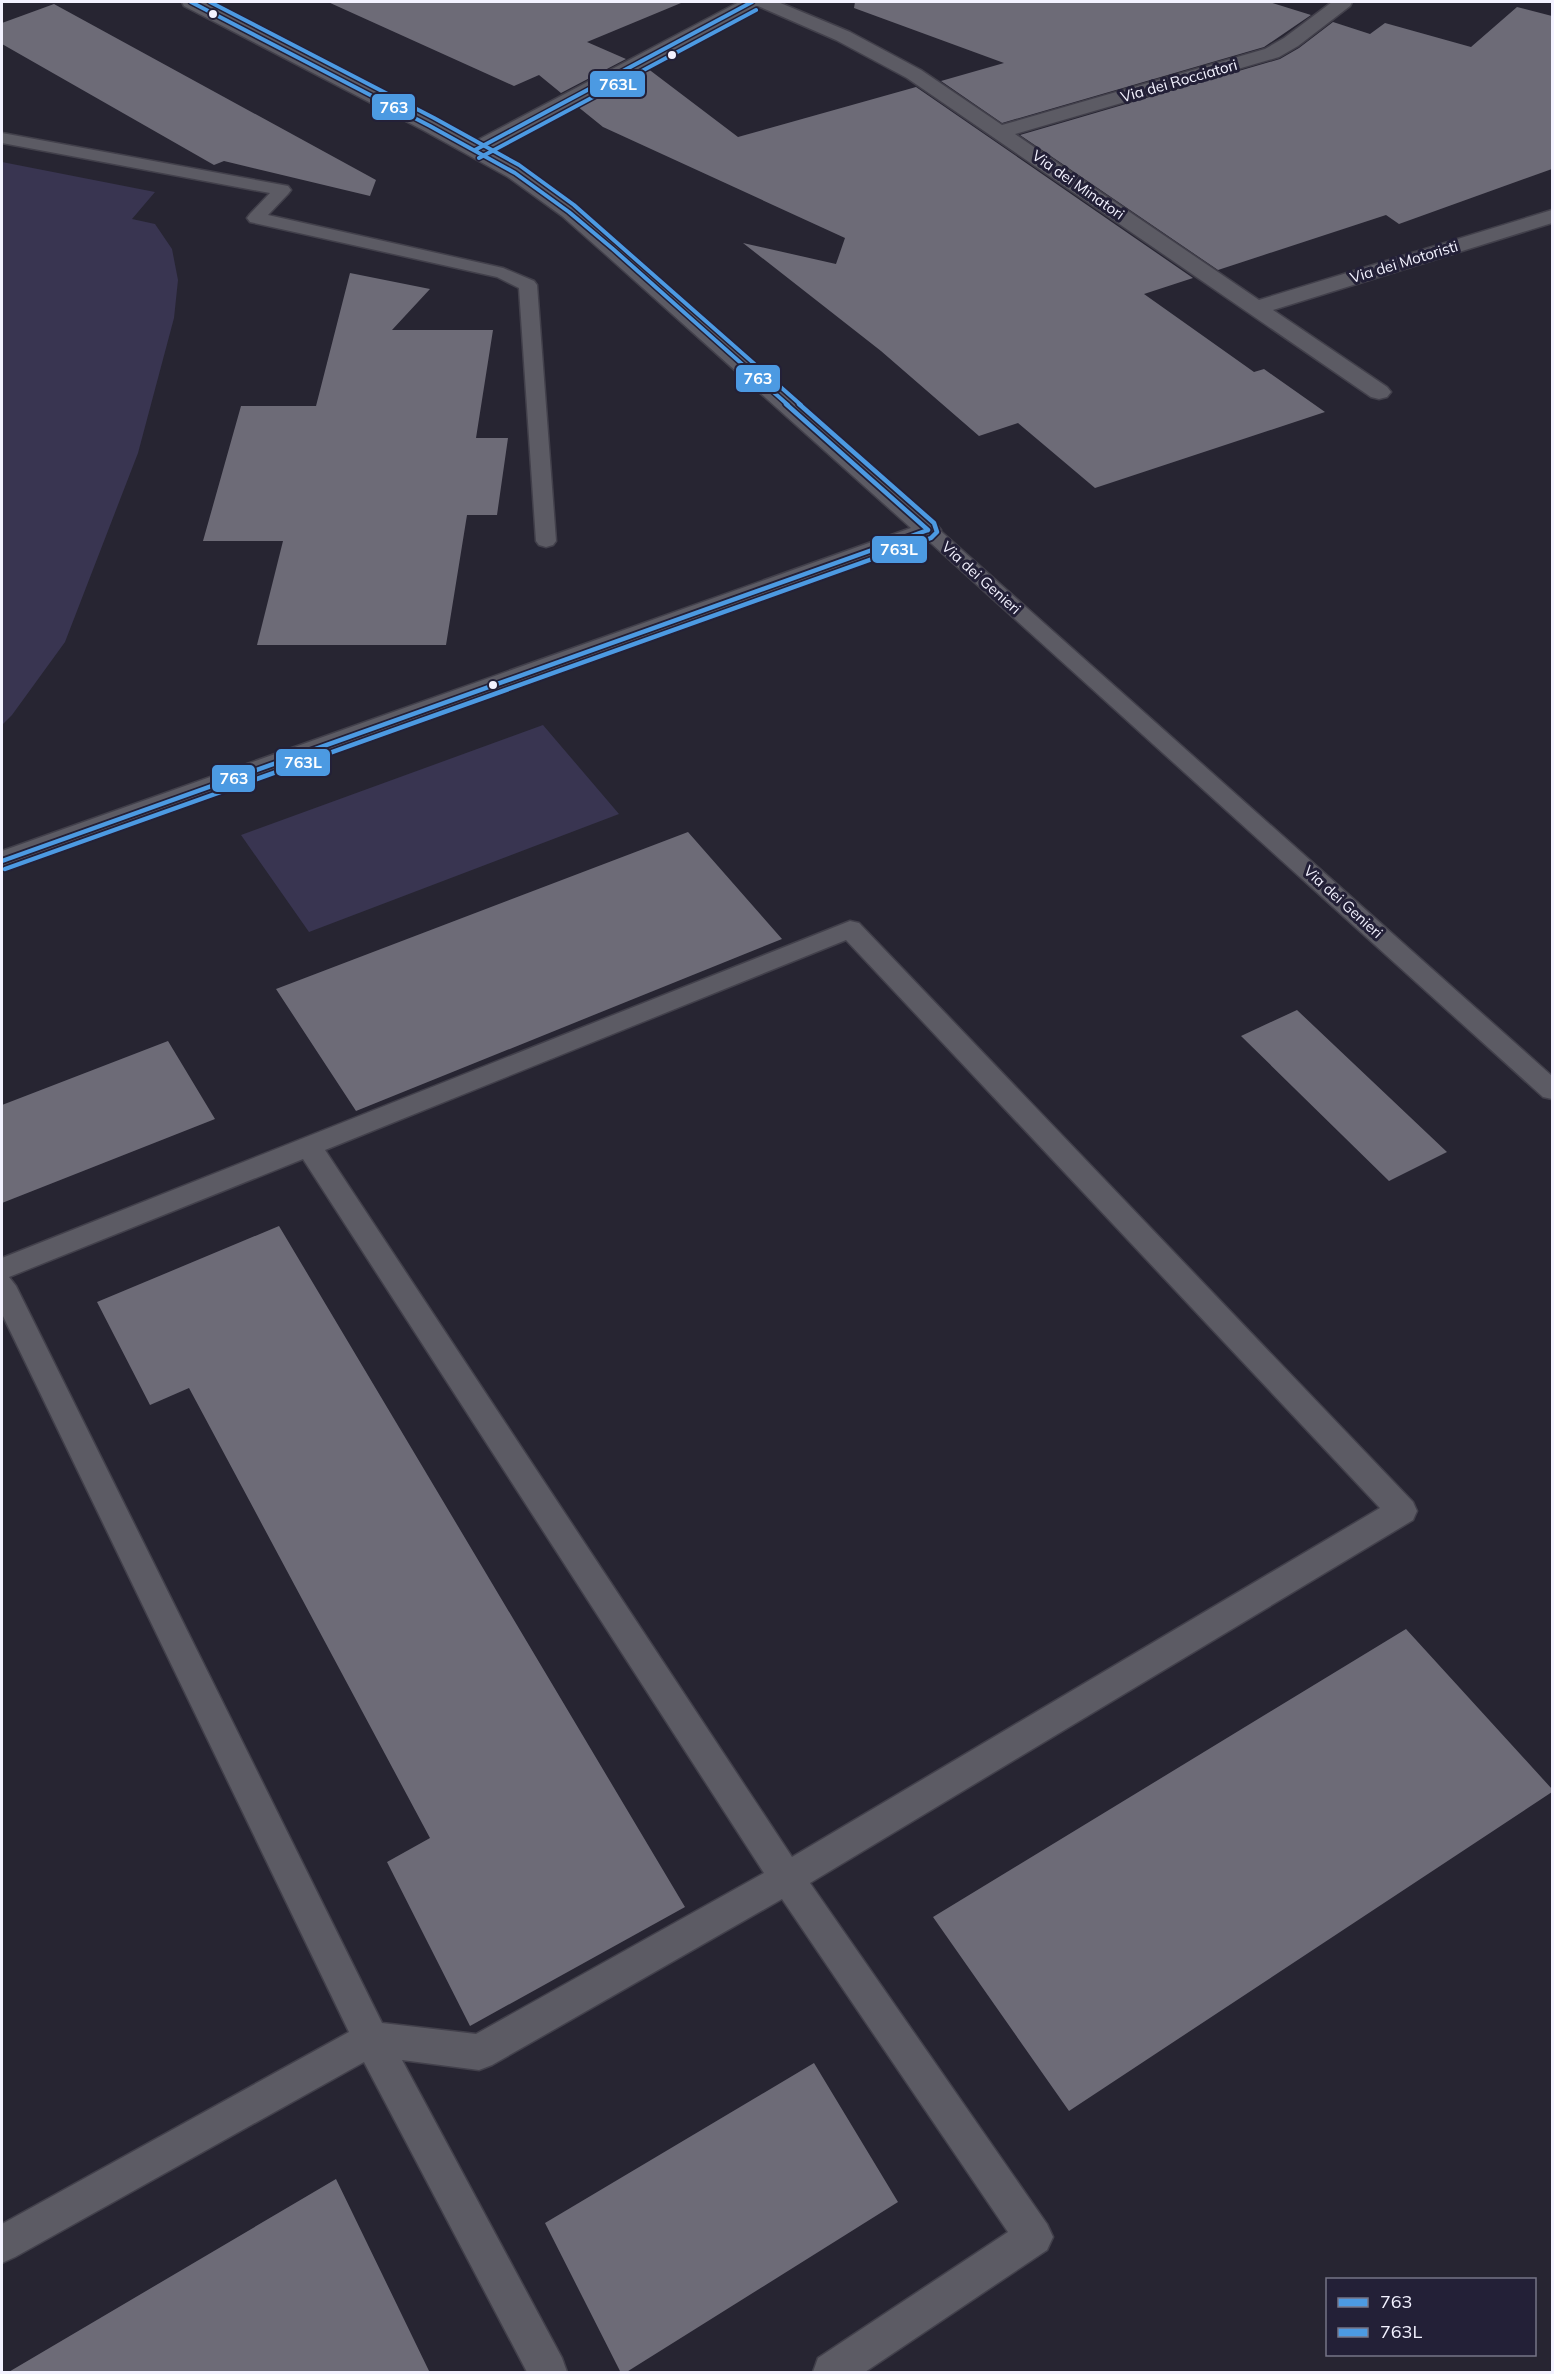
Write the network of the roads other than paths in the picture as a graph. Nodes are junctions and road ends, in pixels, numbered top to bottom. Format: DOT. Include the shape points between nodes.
graph roads {
  1 [pos="191,2"];
  2 [pos="752,2"];
  3 [pos="763,2"];
  4 [pos="1343,2"];
  5 [pos="1001,132"];
  6 [pos="2,138"];
  7 [pos="475,150"];
  8 [pos="1552,216"];
  9 [pos="1255,308"];
  10 [pos="1379,392"];
  11 [pos="928,530"];
  12 [pos="546,541"];
  13 [pos="2,861"];
  14 [pos="1552,1089"];
  15 [pos="308,1146"];
  16 [pos="2,1269"];
  17 [pos="2,1287"];
  18 [pos="9,1322"];
  19 [pos="787,1878"];
  20 [pos="371,2039"];
  21 [pos="2,2244"];
  22 [pos="548,2373"];
  23 [pos="832,2373"];
  1 -- 7 [label="street, Via dei Genieri"];
  2 -- 7 [label="street"];
  3 -- 5 [label="street, Via dei Minatori" via="893,61"];
  4 -- 5 [label="street, Via dei Rocciatori" via="1272,53"];
  5 -- 9 [label="street, Via dei Minatori"];
  6 -- 12 [label="lane" via="282,190 256,218 503,273 528,285"];
  7 -- 11 [label="street, Via dei Genieri" via="542,193 613,249"];
  8 -- 9 [label="street, Via dei Motoristi"];
  9 -- 10 [label="street, Via dei Minatori"];
  11 -- 13 [label="street"];
  11 -- 14 [label="lane, Via dei Genieri"];
  15 -- 16 [label="lane"];
  15 -- 19 [label="lane"];
  15 -- 19 [label="lane" via="850,929 1402,1511"];
  17 -- 18 [label="lane"];
  18 -- 20 [label="lane"];
  19 -- 20 [label="lane" via="479,2052"];
  19 -- 23 [label="lane" via="1034,2237"];
  20 -- 21 [label="lane"];
  20 -- 22 [label="lane"];
}
